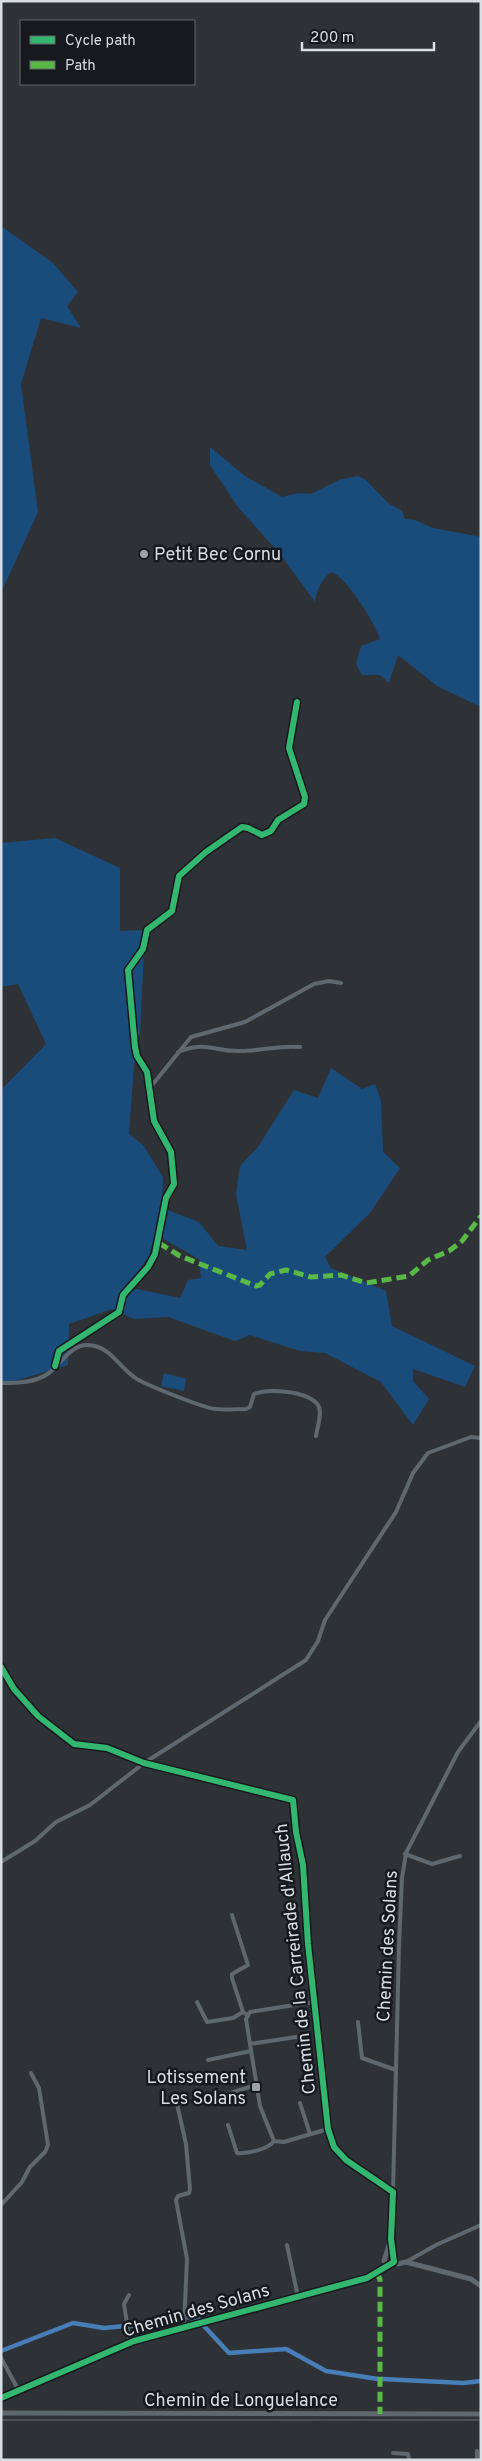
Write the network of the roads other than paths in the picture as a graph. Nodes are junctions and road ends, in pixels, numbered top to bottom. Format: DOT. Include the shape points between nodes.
graph roads {
  1 [pos="297,702"];
  2 [pos="341,983"];
  3 [pos="300,1047"];
  4 [pos="178,1052"];
  5 [pos="149,1089"];
  6 [pos="55,1366"];
  7 [pos="1,1382"];
  8 [pos="316,1436"];
  9 [pos="481,1438"];
  10 [pos="1,1667"];
  11 [pos="481,1720"];
  12 [pos="144,1763"];
  13 [pos="405,1854"];
  14 [pos="460,1856"];
  15 [pos="1,1862"];
  16 [pos="232,1915"];
  17 [pos="197,2002"];
  18 [pos="314,2002"];
  19 [pos="243,2012"];
  20 [pos="247,2015"];
  21 [pos="358,2022"];
  22 [pos="300,2038"];
  23 [pos="250,2044"];
  24 [pos="251,2051"];
  25 [pos="208,2060"];
  26 [pos="396,2070"];
  27 [pos="31,2073"];
  28 [pos="256,2085"];
  29 [pos="220,2096"];
  30 [pos="300,2103"];
  31 [pos="177,2104"];
  32 [pos="228,2125"];
  33 [pos="328,2129"];
  34 [pos="310,2134"];
  35 [pos="274,2140"];
  36 [pos="393,2192"];
  37 [pos="1,2205"];
  38 [pos="481,2224"];
  39 [pos="391,2239"];
  40 [pos="287,2246"];
  41 [pos="384,2259"];
  42 [pos="394,2260"];
  43 [pos="406,2262"];
  44 [pos="389,2266"];
  45 [pos="376,2273"];
  46 [pos="481,2286"];
  47 [pos="129,2295"];
  48 [pos="298,2297"];
  49 [pos="184,2326"];
  50 [pos="130,2343"];
  51 [pos="1,2358"];
  52 [pos="19,2391"];
  53 [pos="1,2398"];
  54 [pos="1,2413"];
  55 [pos="481,2414"];
  56 [pos="477,2451"];
  57 [pos="393,2453"];
  58 [pos="409,2460"];
  59 [pos="477,2460"];
  1 -- 5 [label="street" via="289,748 305,798 304,804 278,820 271,831 262,835 242,827 179,876 172,911 148,930 143,949 128,970 135,1047 147,1072"];
  2 -- 4 [label="street" via="314,984 245,1022 191,1037"];
  3 -- 4 [label="street" via="238,1052 206,1045"];
  4 -- 5 [label="street"];
  5 -- 6 [label="street" via="154,1121 171,1152 174,1184 166,1198 157,1248 148,1267 124,1295 119,1312 60,1351"];
  6 -- 7 [label="street" via="24,1383"];
  6 -- 8 [label="street" via="75,1349 89,1345 111,1354 134,1378 214,1409 246,1409 250,1407 254,1394 273,1390 309,1399 318,1404 320,1411"];
  9 -- 12 [label="street" via="471,1437 428,1453 413,1473 396,1512 325,1620 318,1641 306,1660"];
  10 -- 12 [label="street, Chemin de la Carreirade d'Allauch" via="14,1689 38,1716 74,1744 107,1748"];
  11 -- 13 [label="street, Chemin des Solans" via="458,1752"];
  12 -- 15 [label="street" via="90,1805 56,1822 35,1841"];
  12 -- 18 [label="street, Chemin de la Carreirade d'Allauch" via="293,1800 303,1865"];
  13 -- 14 [label="street" via="432,1864"];
  13 -- 26 [label="street, Chemin des Solans"];
  16 -- 19 [label="street" via="248,1965 232,1974"];
  17 -- 19 [label="street" via="207,2022 234,2018"];
  18 -- 20 [label="street"];
  18 -- 33 [label="street, Chemin de la Carreirade d'Allauch"];
  19 -- 20 [label="street"];
  20 -- 23 [label="street"];
  21 -- 26 [label="street" via="362,2058"];
  22 -- 23 [label="street"];
  23 -- 24 [label="street"];
  24 -- 25 [label="street"];
  24 -- 28 [label="street"];
  26 -- 36 [label="street, Chemin des Solans"];
  27 -- 37 [label="street" via="39,2088 48,2145"];
  28 -- 29 [label="street"];
  28 -- 35 [label="street" via="260,2106"];
  30 -- 34 [label="street"];
  31 -- 49 [label="street" via="186,2144 190,2189 190,2193 178,2196 176,2200 187,2259"];
  32 -- 35 [label="street" via="237,2153 271,2145"];
  33 -- 34 [label="street"];
  33 -- 36 [label="street, Chemin de la Carreirade d'Allauch" via="334,2147 346,2160"];
  34 -- 35 [label="street" via="284,2142"];
  36 -- 39 [label="street"];
  38 -- 43 [label="street"];
  39 -- 41 [label="street"];
  39 -- 42 [label="street"];
  40 -- 48 [label="street"];
  41 -- 42 [label="street" via="388,2255"];
  41 -- 44 [label="street"];
  41 -- 45 [label="street"];
  42 -- 43 [label="street" via="398,2264"];
  42 -- 44 [label="street"];
  43 -- 46 [label="street" via="470,2279"];
  44 -- 45 [label="street, Chemin des Solans"];
  45 -- 48 [label="street, Chemin des Solans"];
  47 -- 50 [label="street" via="124,2304"];
  48 -- 49 [label="street, Chemin des Solans"];
  49 -- 50 [label="street, Chemin des Solans"];
  50 -- 52 [label="street, Chemin des Solans"];
  51 -- 52 [label="street"];
  52 -- 53 [label="street, Chemin des Solans"];
  54 -- 55 [label="street, Chemin de Longuelance"];
  56 -- 59 [label="street"];
  57 -- 58 [label="street" via="408,2454"];
}
